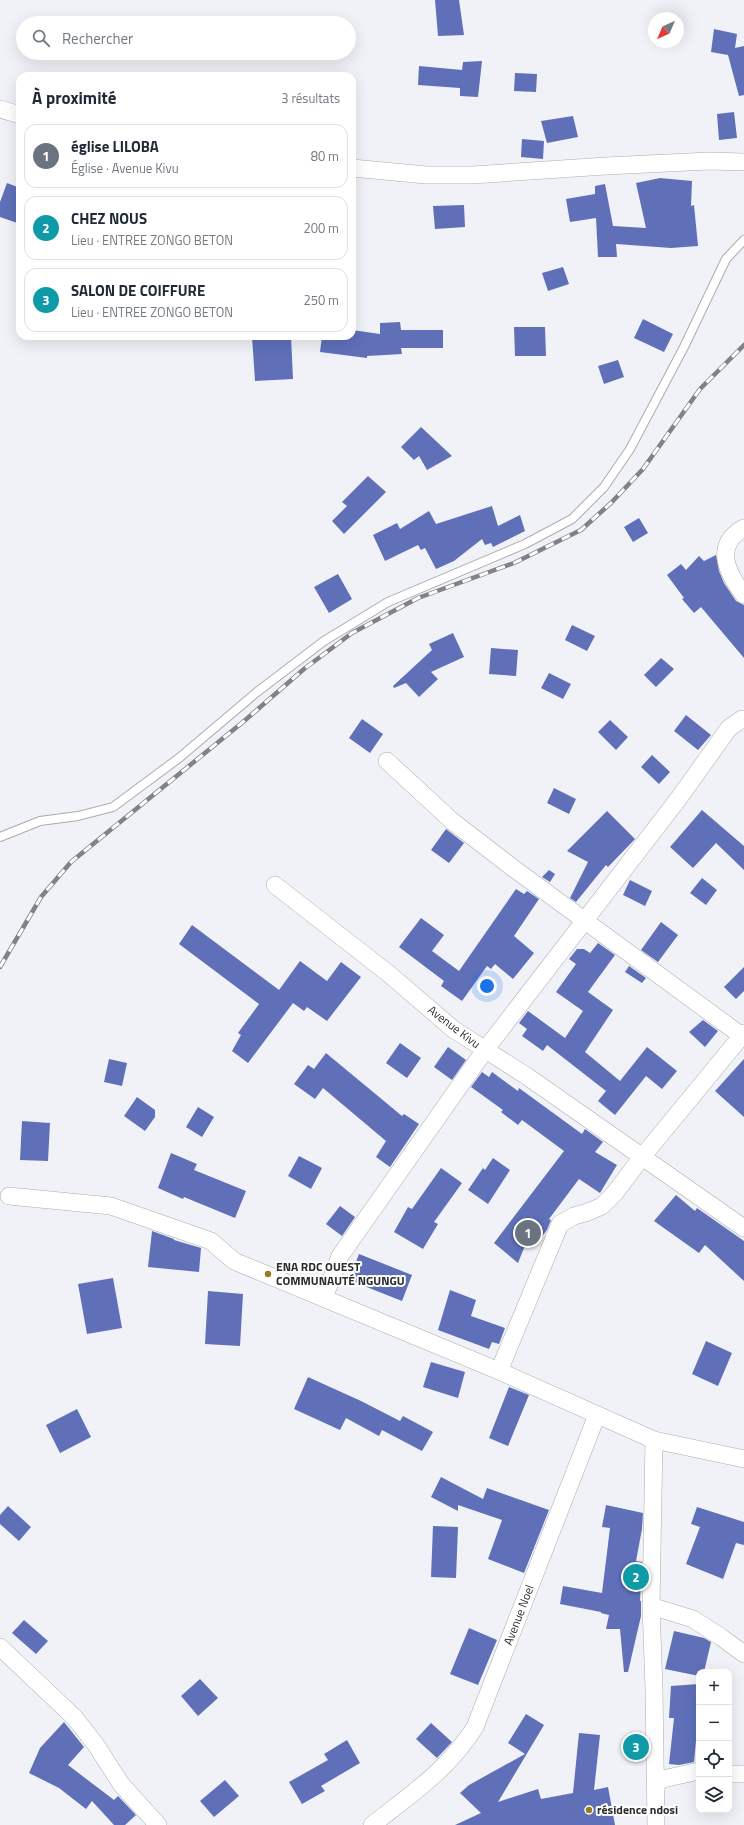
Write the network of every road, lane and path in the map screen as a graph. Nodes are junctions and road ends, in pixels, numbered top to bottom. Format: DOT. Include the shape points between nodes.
graph roads {
  1 [pos="0,109"];
  2 [pos="16,114"];
  3 [pos="744,162"];
  4 [pos="356,168"];
  5 [pos="744,240"];
  6 [pos="744,528"];
  7 [pos="744,596"];
  8 [pos="744,720"];
  9 [pos="387,760"];
  10 [pos="0,837"];
  11 [pos="275,885"];
  12 [pos="584,919"];
  13 [pos="743,1035"];
  14 [pos="485,1050"];
  15 [pos="642,1157"];
  16 [pos="10,1196"];
  17 [pos="744,1228"];
  18 [pos="324,1298"];
  19 [pos="500,1371"];
  20 [pos="597,1415"];
  21 [pos="654,1440"];
  22 [pos="744,1459"];
  23 [pos="651,1606"];
  24 [pos="0,1647"];
  25 [pos="744,1654"];
  26 [pos="696,1772"];
  27 [pos="732,1774"];
  28 [pos="744,1774"];
  29 [pos="655,1785"];
  30 [pos="158,1825"];
  31 [pos="372,1825"];
  32 [pos="656,1825"];
  1 -- 2 [label="street"];
  3 -- 4 [label="street" via="709,161 472,175 426,175"];
  5 -- 10 [label="lane" via="726,259 684,347 630,449 604,487 572,519 525,544 388,602 324,641 114,807 78,816 40,821"];
  6 -- 7 [label="street" via="728,541 725,552 733,581"];
  8 -- 12 [label="street" via="729,728 679,798"];
  9 -- 12 [label="street" via="452,821"];
  11 -- 14 [label="street, Avenue Kivu" via="389,974 452,1029"];
  12 -- 13 [label="street"];
  12 -- 14 [label="street"];
  13 -- 15 [label="street"];
  14 -- 15 [label="street, Avenue Kivu"];
  14 -- 18 [label="street" via="340,1256"];
  15 -- 17 [label="street, Avenue Kivu"];
  15 -- 19 [label="street" via="602,1206 560,1224"];
  16 -- 18 [label="street" via="111,1206 210,1241 234,1261"];
  18 -- 19 [label="street"];
  19 -- 20 [label="street"];
  20 -- 21 [label="street"];
  20 -- 31 [label="street, Avenue Noel" via="475,1727 465,1744 426,1784"];
  21 -- 22 [label="street"];
  21 -- 23 [label="street"];
  23 -- 25 [label="street" via="693,1619"];
  23 -- 29 [label="street"];
  24 -- 30 [label="street" via="74,1717 121,1784"];
  26 -- 29 [label="street" via="663,1779"];
  27 -- 28 [label="street"];
  29 -- 32 [label="street"];
}
